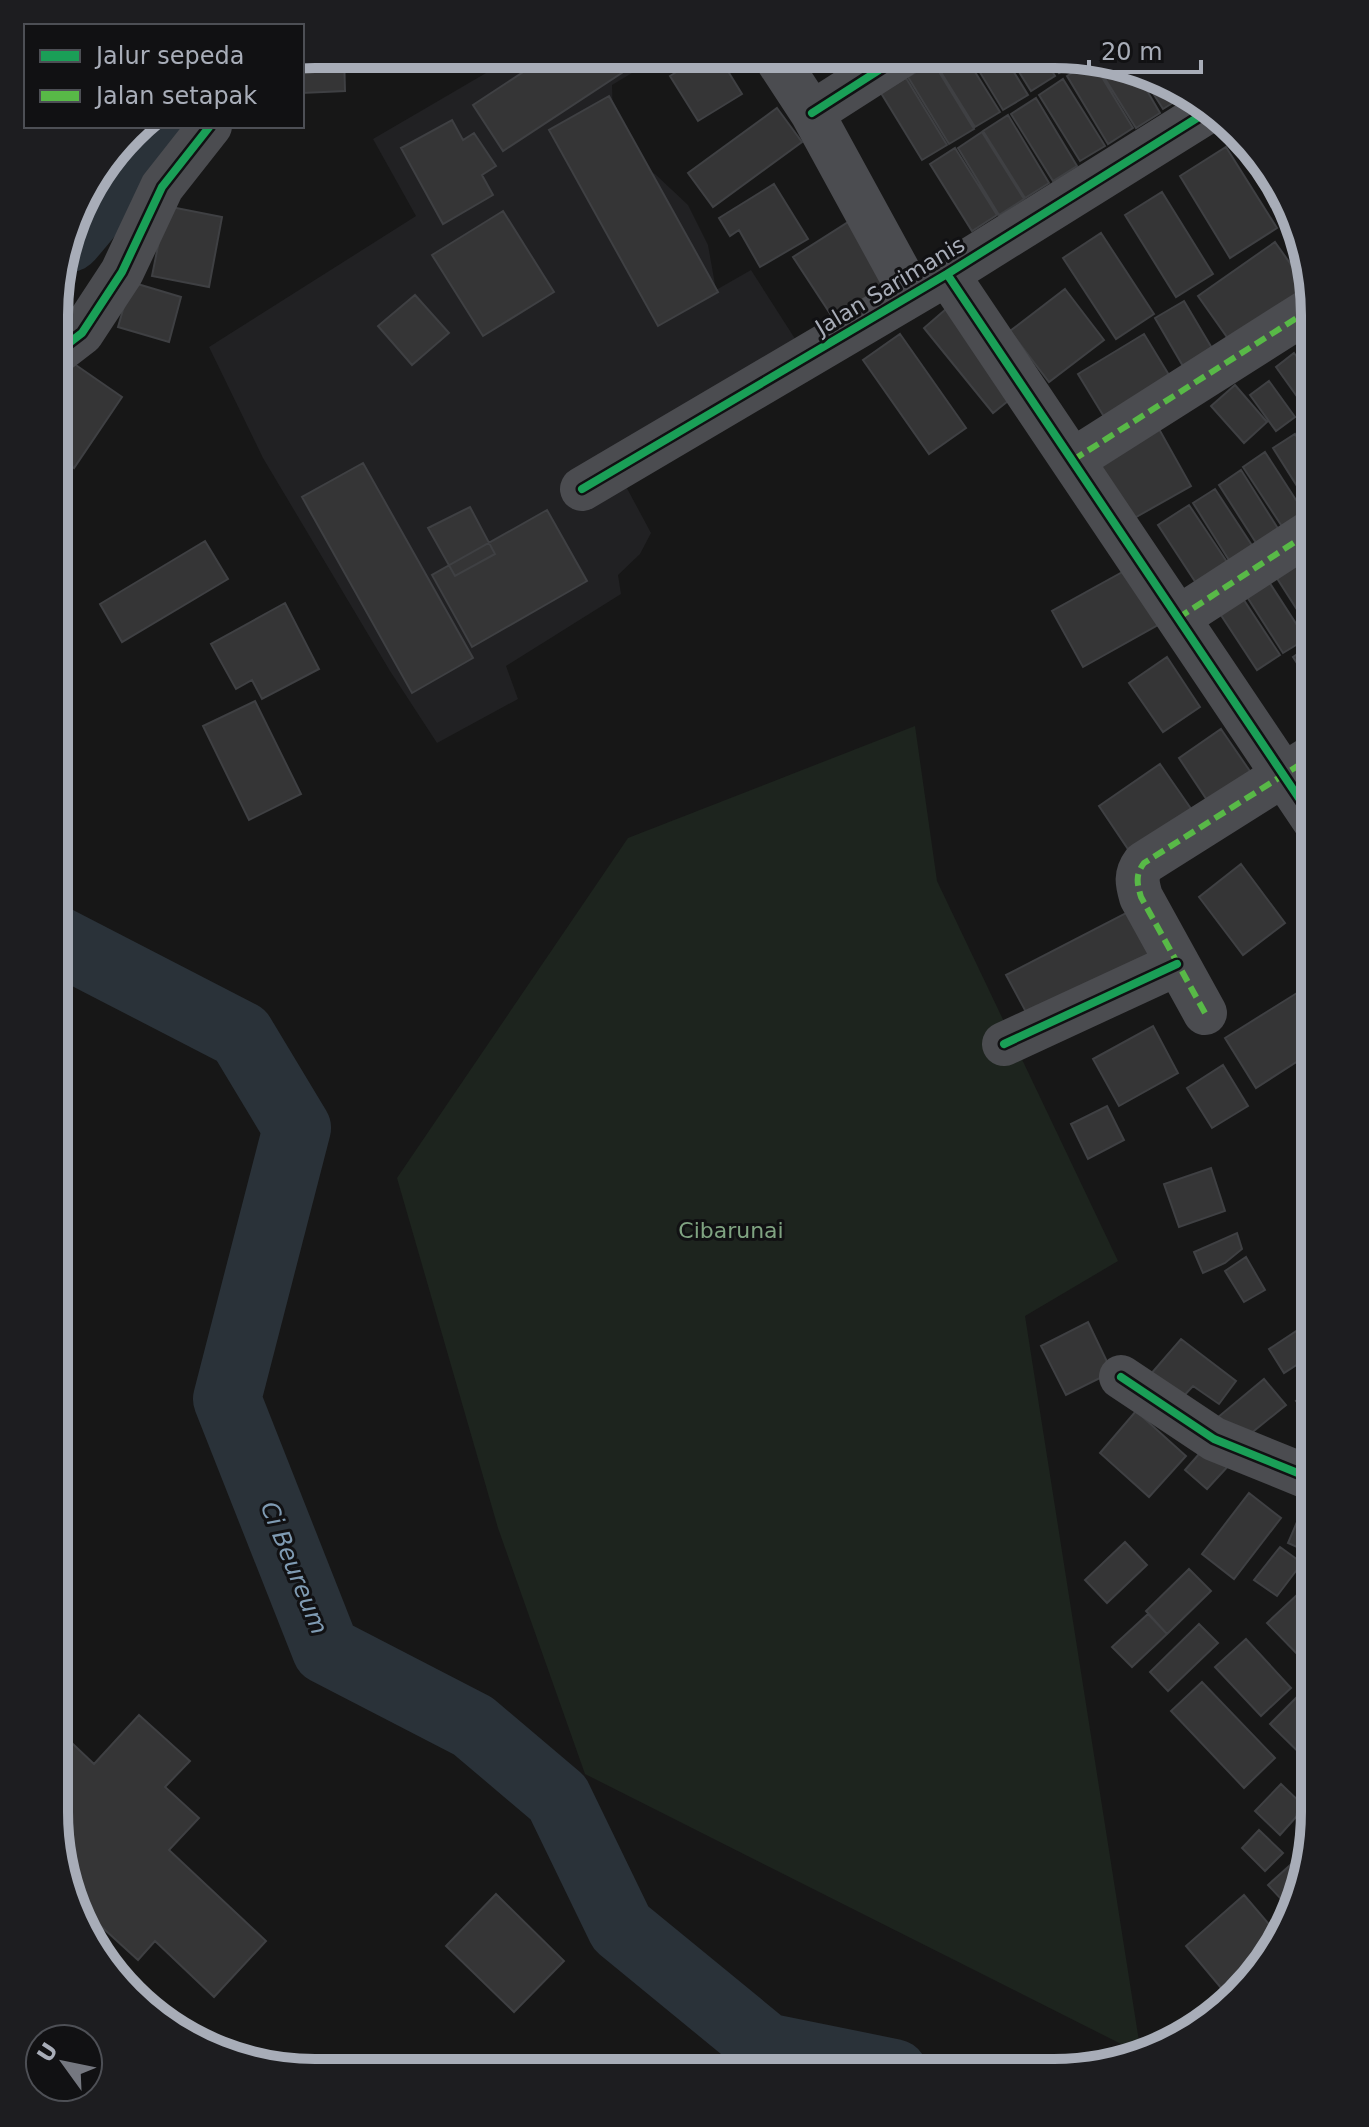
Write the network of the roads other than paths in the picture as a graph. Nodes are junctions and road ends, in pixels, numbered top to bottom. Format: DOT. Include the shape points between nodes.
graph roads {
  1 [pos="783,68"];
  2 [pos="882,68"];
  3 [pos="812,113"];
  4 [pos="1200,116"];
  5 [pos="208,128"];
  6 [pos="929,284"];
  7 [pos="1301,315"];
  8 [pos="68,344"];
  9 [pos="1073,460"];
  10 [pos="582,489"];
  11 [pos="1301,538"];
  12 [pos="1178,618"];
  13 [pos="1298,766"];
  14 [pos="1177,964"];
  15 [pos="1205,1013"];
  16 [pos="1004,1044"];
  17 [pos="1121,1377"];
  18 [pos="1300,1474"];
  1 -- 3 [label="street"];
  2 -- 3 [label="street"];
  3 -- 6 [label="street"];
  4 -- 6 [label="street, Jalan Sarimanis"];
  5 -- 8 [label="street" via="162,187 122,272 82,333"];
  6 -- 9 [label="street"];
  6 -- 10 [label="street, Jalan Sarimanis"];
  7 -- 9 [label="street"];
  9 -- 12 [label="street"];
  11 -- 12 [label="street"];
  12 -- 13 [label="street"];
  13 -- 14 [label="street" via="1138,871 1141,897"];
  14 -- 15 [label="street"];
  14 -- 16 [label="street"];
  17 -- 18 [label="street" via="1214,1439"];
}
